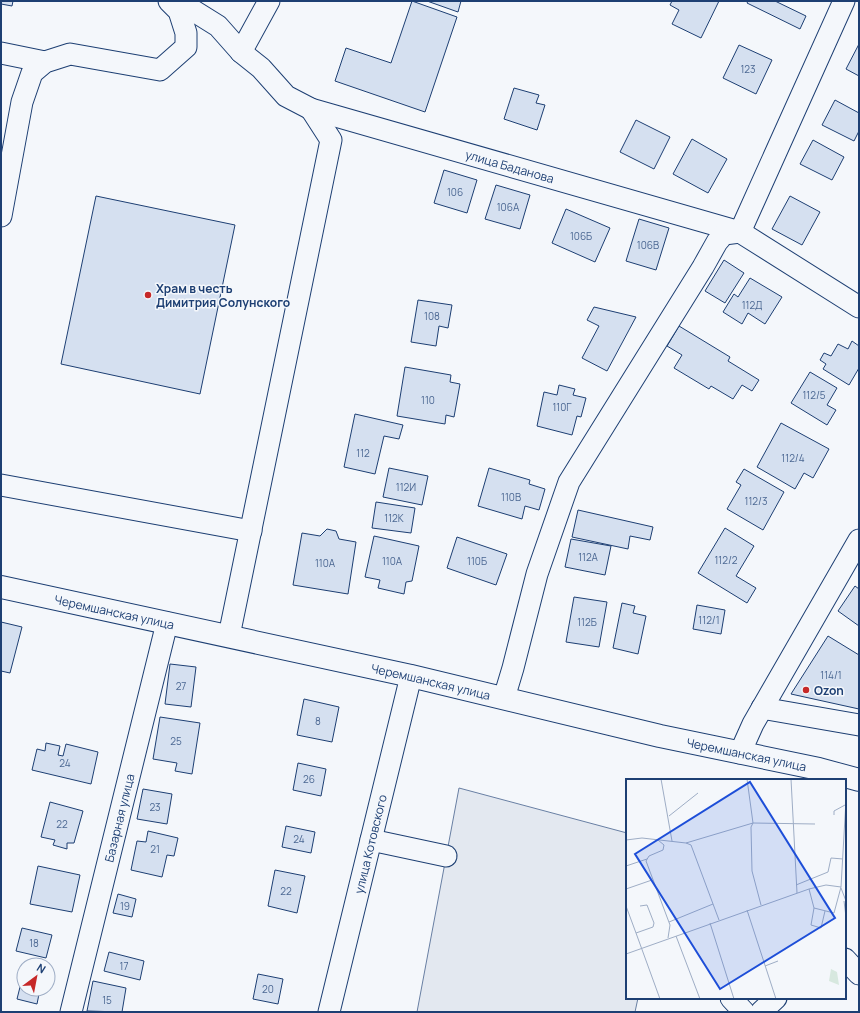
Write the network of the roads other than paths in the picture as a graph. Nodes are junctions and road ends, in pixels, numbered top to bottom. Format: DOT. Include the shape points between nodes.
graph roads {
  1 [pos="169,1"];
  2 [pos="178,1"];
  3 [pos="269,1"];
  4 [pos="844,1"];
  5 [pos="241,52"];
  6 [pos="1,53"];
  7 [pos="45,62"];
  8 [pos="311,109"];
  9 [pos="2,203"];
  10 [pos="740,232"];
  11 [pos="859,307"];
  12 [pos="1,484"];
  13 [pos="251,532"];
  14 [pos="859,540"];
  15 [pos="1,587"];
  16 [pos="167,623"];
  17 [pos="229,636"];
  18 [pos="411,676"];
  19 [pos="504,698"];
  20 [pos="762,708"];
  21 [pos="859,725"];
  22 [pos="740,753"];
  23 [pos="817,774"];
  24 [pos="859,780"];
  25 [pos="371,840"];
  26 [pos="446,856"];
  27 [pos="846,960"];
  28 [pos="859,974"];
  29 [pos="732,999"];
  30 [pos="775,999"];
  31 [pos="71,1012"];
  32 [pos="329,1012"];
  33 [pos="744,1012"];
  34 [pos="761,1012"];
  1 -- 7 [label="street" via="179,11 186,33 186,47 160,70 70,54"];
  2 -- 5 [label="street, улица Баданова" via="218,26"];
  3 -- 5 [label="street"];
  4 -- 10 [label="street"];
  5 -- 8 [label="street, улица Баданова" via="261,68 286,96"];
  6 -- 7 [label="street"];
  7 -- 9 [label="street" via="32,73 22,102"];
  8 -- 10 [label="street, улица Баданова"];
  8 -- 13 [label="street" via="331,140"];
  10 -- 11 [label="street, улица Баданова"];
  10 -- 19 [label="street" via="724,234 717,242 569,482 537,574"];
  12 -- 13 [label="street"];
  13 -- 17 [label="street"];
  14 -- 20 [label="street"];
  15 -- 16 [label="main road, Черемшанская улица"];
  16 -- 17 [label="main road, Черемшанская улица"];
  16 -- 31 [label="street, Базарная улица"];
  17 -- 18 [label="main road, Черемшанская улица"];
  18 -- 19 [label="main road, Черемшанская улица"];
  18 -- 25 [label="street, улица Котовского"];
  19 -- 22 [label="main road, Черемшанская улица"];
  20 -- 21 [label="street"];
  20 -- 22 [label="street"];
  22 -- 23 [label="main road, Черемшанская улица"];
  23 -- 24 [label="main road, Черемшанская улица"];
  25 -- 26 [label="street"];
  25 -- 32 [label="street, улица Котовского"];
  27 -- 28 [label="street"];
  29 -- 33 [label="street"];
  30 -- 34 [label="street"];
}
